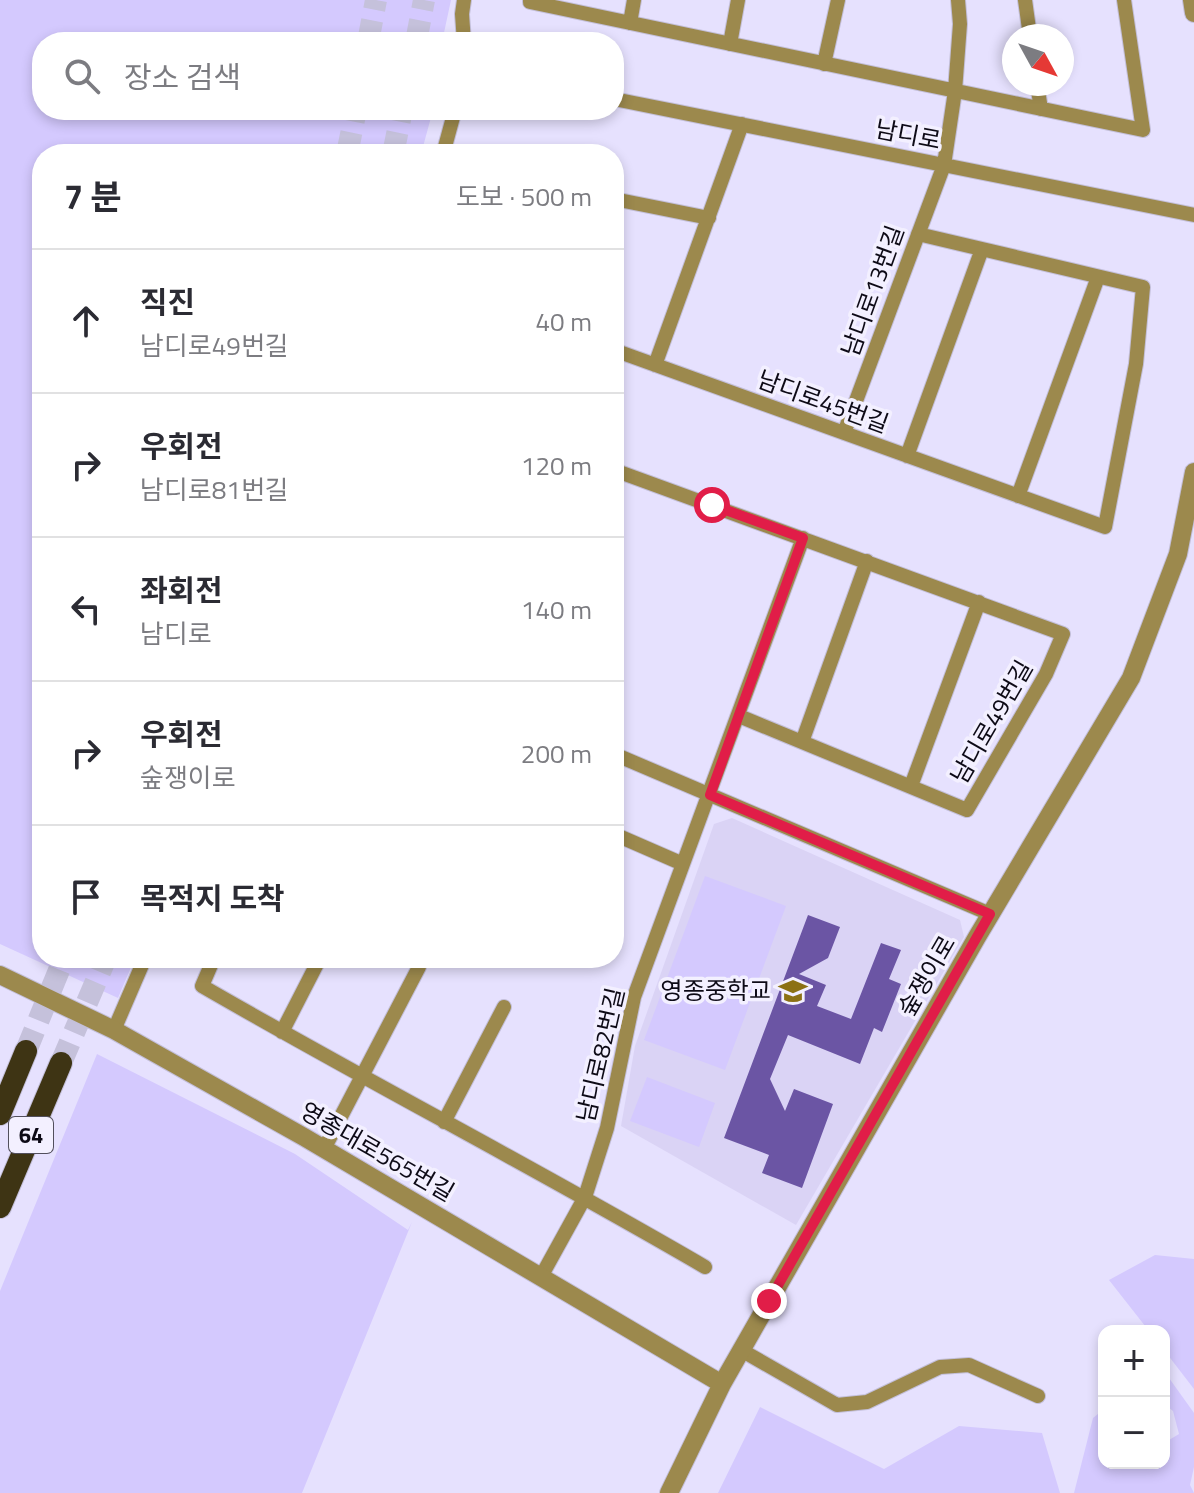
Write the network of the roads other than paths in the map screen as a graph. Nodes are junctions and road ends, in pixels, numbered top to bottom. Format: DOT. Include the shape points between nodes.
graph roads {
  1 [pos="464,0"];
  2 [pos="530,0"];
  3 [pos="634,0"];
  4 [pos="738,0"];
  5 [pos="838,0"];
  6 [pos="958,0"];
  7 [pos="1025,0"];
  8 [pos="1124,0"];
  9 [pos="1192,0"];
  10 [pos="1194,13"];
  11 [pos="630,23"];
  12 [pos="1028,24"];
  13 [pos="463,32"];
  14 [pos="730,44"];
  15 [pos="824,64"];
  16 [pos="955,91"];
  17 [pos="1039,96"];
  18 [pos="624,101"];
  19 [pos="1041,109"];
  20 [pos="452,120"];
  21 [pos="742,124"];
  22 [pos="446,144"];
  23 [pos="944,165"];
  24 [pos="624,201"];
  25 [pos="1194,215"];
  26 [pos="709,218"];
  27 [pos="918,234"];
  28 [pos="982,249"];
  29 [pos="1098,277"];
  30 [pos="624,354"];
  31 [pos="655,365"];
  32 [pos="844,433"];
  33 [pos="907,456"];
  34 [pos="1194,472"];
  35 [pos="624,476"];
  36 [pos="1018,496"];
  37 [pos="803,538"];
  38 [pos="867,561"];
  39 [pos="979,602"];
  40 [pos="739,716"];
  41 [pos="802,742"];
  42 [pos="624,758"];
  43 [pos="911,786"];
  44 [pos="710,795"];
  45 [pos="624,838"];
  46 [pos="683,864"];
  47 [pos="990,914"];
  48 [pos="141,968"];
  49 [pos="210,968"];
  50 [pos="315,968"];
  51 [pos="418,968"];
  52 [pos="0,975"];
  53 [pos="504,1007"];
  54 [pos="114,1030"];
  55 [pos="282,1032"];
  56 [pos="26,1051"];
  57 [pos="61,1063"];
  58 [pos="362,1078"];
  59 [pos="0,1114"];
  60 [pos="444,1122"];
  61 [pos="324,1149"];
  62 [pos="585,1197"];
  63 [pos="0,1207"];
  64 [pos="705,1267"];
  65 [pos="542,1275"];
  66 [pos="741,1350"];
  67 [pos="722,1384"];
  68 [pos="1038,1396"];
  69 [pos="669,1493"];
  1 -- 13 [label="street"];
  2 -- 11 [label="street"];
  3 -- 11 [label="street"];
  4 -- 14 [label="street"];
  5 -- 15 [label="street"];
  6 -- 16 [label="street, 남디로13번길"];
  7 -- 12 [label="street"];
  8 -- 19 [label="street" via="1143,130"];
  9 -- 10 [label="street"];
  11 -- 14 [label="street"];
  14 -- 15 [label="street"];
  15 -- 16 [label="street"];
  16 -- 19 [label="street"];
  16 -- 23 [label="street, 남디로13번길"];
  17 -- 19 [label="street"];
  18 -- 21 [label="street, 남디로"];
  20 -- 22 [label="street"];
  21 -- 23 [label="street, 남디로"];
  21 -- 26 [label="street"];
  23 -- 25 [label="street, 남디로"];
  23 -- 27 [label="street, 남디로13번길"];
  24 -- 26 [label="street"];
  26 -- 31 [label="street"];
  27 -- 28 [label="street, 남디로45번길"];
  27 -- 32 [label="street, 남디로13번길"];
  28 -- 29 [label="street, 남디로45번길"];
  28 -- 33 [label="street"];
  29 -- 36 [label="street"];
  29 -- 36 [label="street, 남디로45번길" via="1143,287 1136,364 1105,527"];
  30 -- 31 [label="street, 남디로45번길"];
  31 -- 32 [label="street, 남디로45번길"];
  32 -- 33 [label="street, 남디로45번길"];
  33 -- 36 [label="street, 남디로45번길"];
  34 -- 47 [label="street, 숲쟁이로" via="1178,554 1131,678"];
  35 -- 37 [label="street, 남디로49번길"];
  37 -- 38 [label="street, 남디로49번길"];
  37 -- 40 [label="street, 남디로82번길"];
  38 -- 39 [label="street, 남디로49번길"];
  38 -- 41 [label="street"];
  39 -- 43 [label="street, 남디로49번길"];
  39 -- 43 [label="street, 남디로49번길" via="1063,634 1046,674 967,810"];
  40 -- 41 [label="street"];
  40 -- 44 [label="street, 남디로82번길"];
  41 -- 43 [label="street"];
  42 -- 44 [label="street"];
  44 -- 46 [label="street, 남디로82번길"];
  44 -- 47 [label="street"];
  45 -- 46 [label="street"];
  46 -- 62 [label="street, 남디로82번길" via="634,997 607,1128"];
  47 -- 66 [label="street, 숲쟁이로"];
  48 -- 54 [label="street"];
  49 -- 55 [label="street" via="202,986"];
  50 -- 55 [label="street"];
  51 -- 58 [label="street"];
  52 -- 54 [label="street, 영종대로565번길"];
  53 -- 60 [label="street"];
  54 -- 61 [label="street, 영종대로565번길"];
  55 -- 58 [label="street"];
  56 -- 59 [label="highway, 64"];
  57 -- 63 [label="highway, 64"];
  58 -- 60 [label="street"];
  58 -- 61 [label="street"];
  60 -- 62 [label="street"];
  61 -- 65 [label="street, 영종대로565번길"];
  62 -- 64 [label="street"];
  62 -- 65 [label="street, 남디로82번길"];
  65 -- 67 [label="street, 영종대로565번길"];
  66 -- 67 [label="street, 숲쟁이로"];
  66 -- 68 [label="street" via="837,1405 867,1402 940,1367 969,1365"];
  67 -- 69 [label="street, 숲쟁이로"];
}
